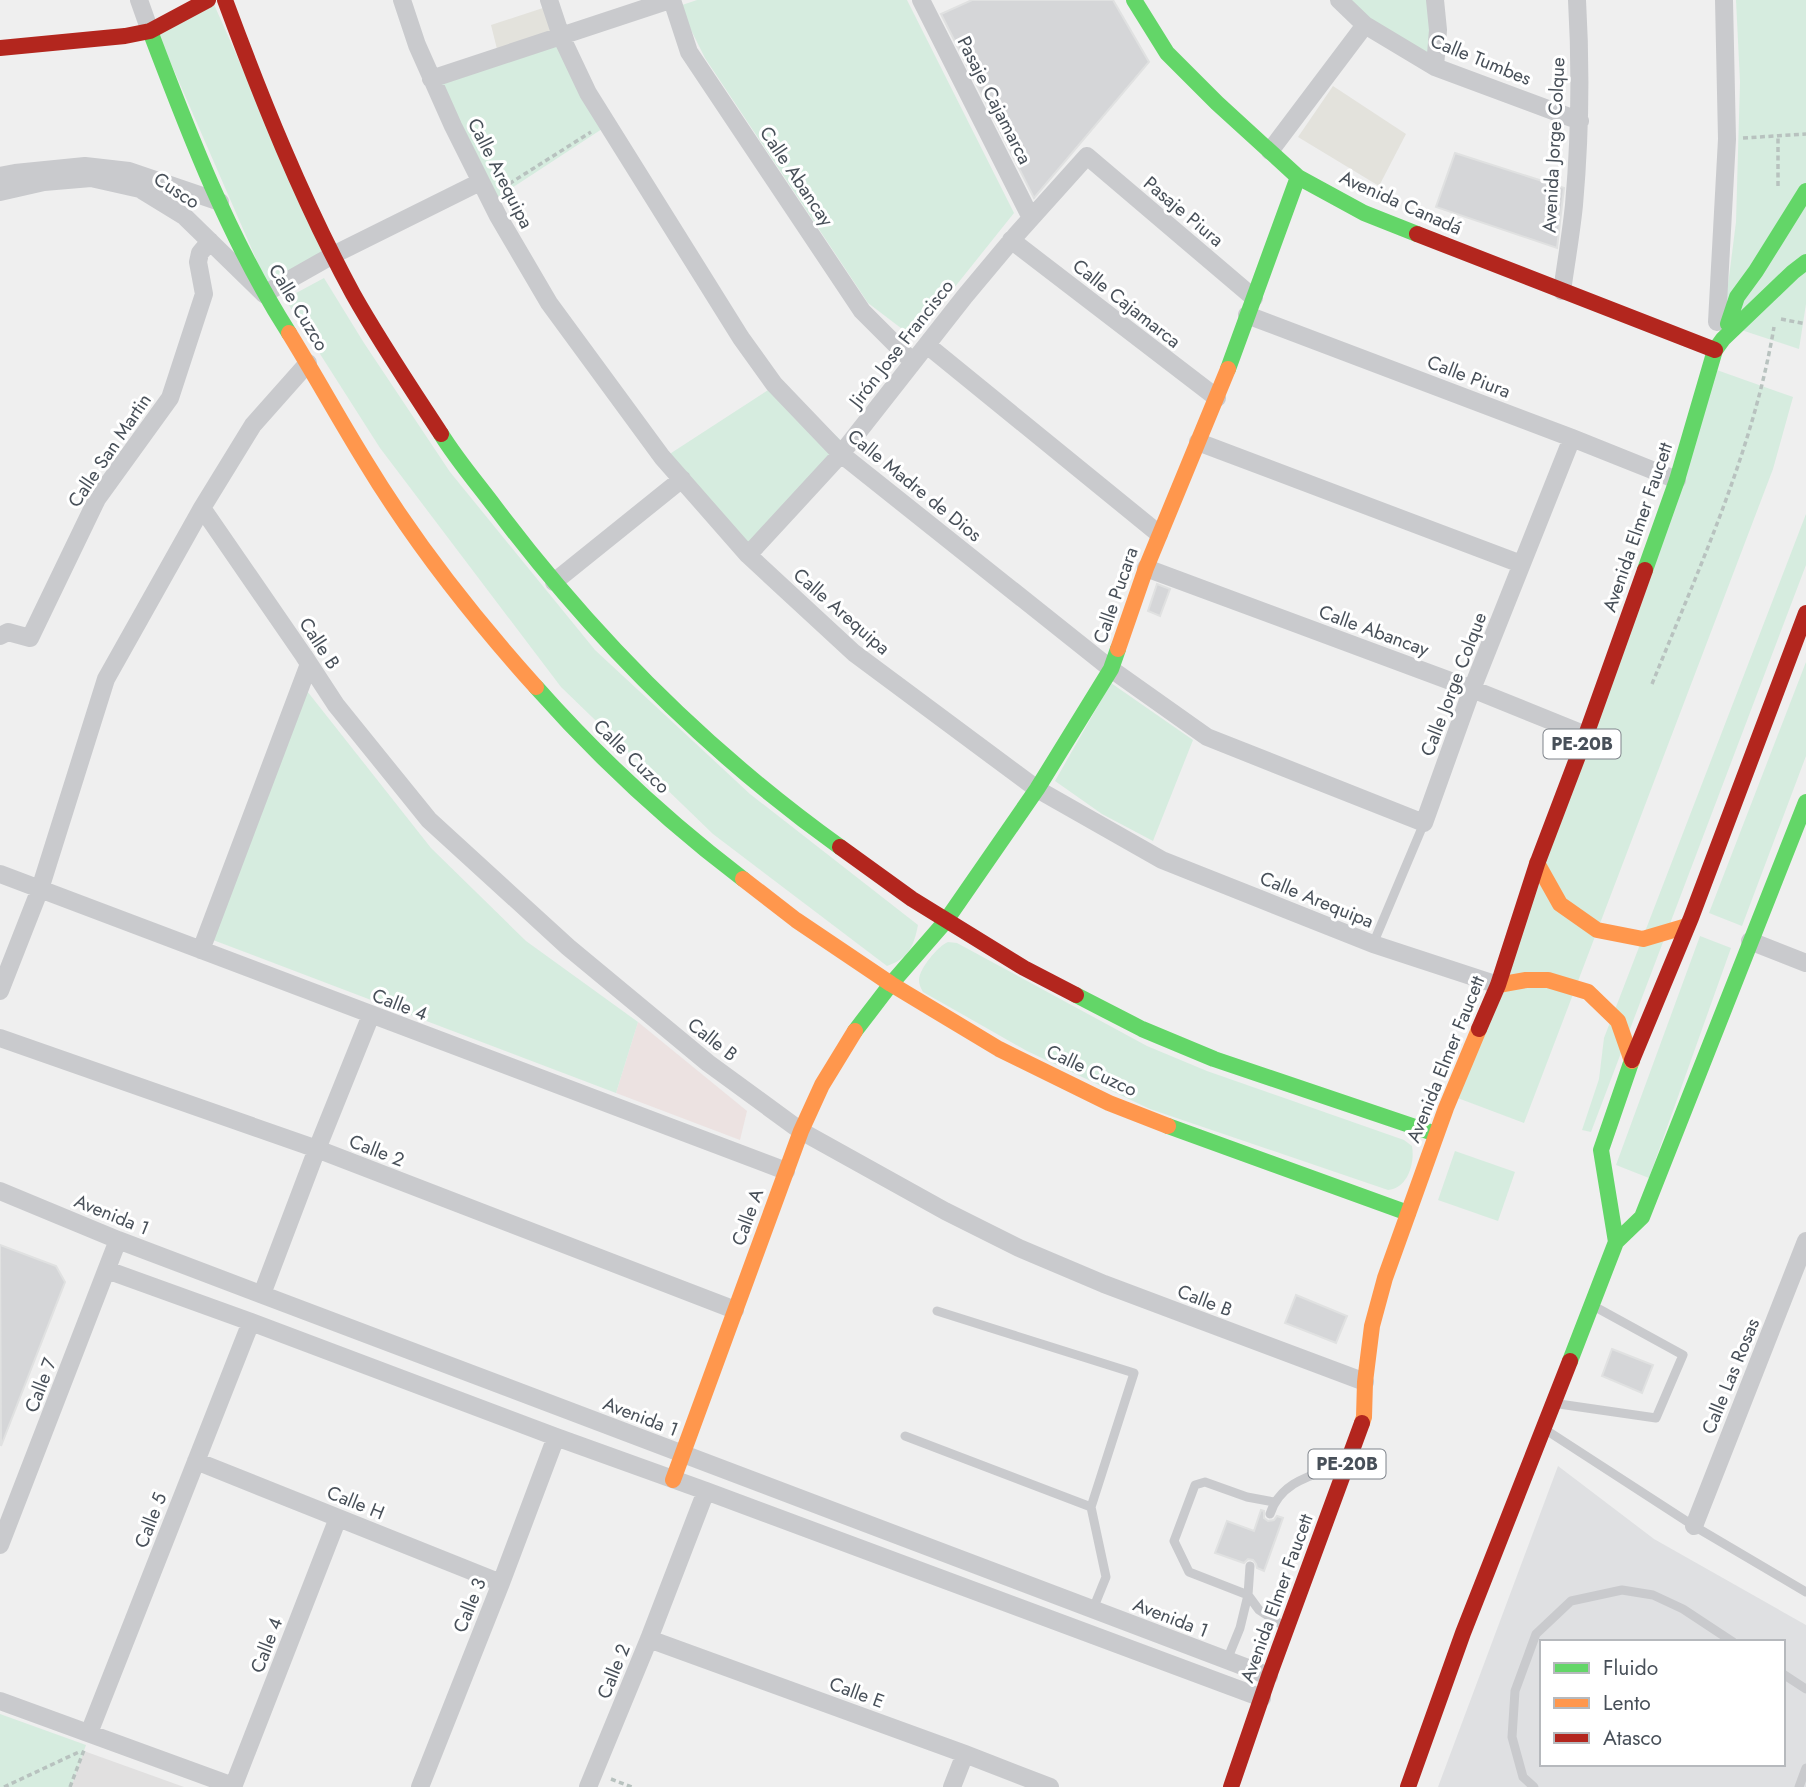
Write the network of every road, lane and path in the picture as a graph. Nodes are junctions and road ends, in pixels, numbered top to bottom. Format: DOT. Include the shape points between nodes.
graph roads {
  1 [pos="139,0"];
  2 [pos="208,0"];
  3 [pos="225,0"];
  4 [pos="402,0"];
  5 [pos="549,0"];
  6 [pos="671,0"];
  7 [pos="921,0"];
  8 [pos="1133,0"];
  9 [pos="1339,0"];
  10 [pos="1435,0"];
  11 [pos="1577,0"];
  12 [pos="1724,0"];
  13 [pos="1365,25"];
  14 [pos="150,31"];
  15 [pos="561,36"];
  16 [pos="0,48"];
  17 [pos="1434,67"];
  18 [pos="431,79"];
  19 [pos="1580,121"];
  20 [pos="597,129"];
  21 [pos="1806,134"];
  22 [pos="1778,136"];
  23 [pos="1727,139"];
  24 [pos="1270,151"];
  25 [pos="1087,156"];
  26 [pos="498,175"];
  27 [pos="0,176"];
  28 [pos="1298,177"];
  29 [pos="480,182"];
  30 [pos="1778,186"];
  31 [pos="1806,191"];
  32 [pos="0,192"];
  33 [pos="220,202"];
  34 [pos="1031,218"];
  35 [pos="1011,240"];
  36 [pos="210,241"];
  37 [pos="333,255"];
  38 [pos="1806,262"];
  39 [pos="1776,289"];
  40 [pos="1562,291"];
  41 [pos="264,294"];
  42 [pos="1254,298"];
  43 [pos="1247,314"];
  44 [pos="1719,344"];
  45 [pos="927,345"];
  46 [pos="912,361"];
  47 [pos="308,363"];
  48 [pos="1217,398"];
  49 [pos="1572,438"];
  50 [pos="1198,442"];
  51 [pos="841,454"];
  52 [pos="682,479"];
  53 [pos="1677,480"];
  54 [pos="202,508"];
  55 [pos="1159,534"];
  56 [pos="748,555"];
  57 [pos="1521,564"];
  58 [pos="1146,568"];
  59 [pos="554,582"];
  60 [pos="1806,613"];
  61 [pos="0,636"];
  62 [pos="309,664"];
  63 [pos="1111,670"];
  64 [pos="1652,684"];
  65 [pos="1472,689"];
  66 [pos="1586,735"];
  67 [pos="1037,789"];
  68 [pos="1806,802"];
  69 [pos="1424,823"];
  70 [pos="1538,863"];
  71 [pos="0,874"];
  72 [pos="40,889"];
  73 [pos="945,922"];
  74 [pos="1687,926"];
  75 [pos="1750,941"];
  76 [pos="1373,944"];
  77 [pos="201,950"];
  78 [pos="1806,963"];
  79 [pos="891,984"];
  80 [pos="1498,985"];
  81 [pos="0,991"];
  82 [pos="371,1015"];
  83 [pos="0,1038"];
  84 [pos="1632,1061"];
  85 [pos="801,1131"];
  86 [pos="1436,1134"];
  87 [pos="317,1149"];
  88 [pos="786,1171"];
  89 [pos="0,1191"];
  90 [pos="1408,1213"];
  91 [pos="118,1240"];
  92 [pos="1806,1241"];
  93 [pos="1616,1242"];
  94 [pos="107,1270"];
  95 [pos="262,1294"];
  96 [pos="1591,1305"];
  97 [pos="735,1310"];
  98 [pos="937,1311"];
  99 [pos="251,1322"];
  100 [pos="1365,1382"];
  101 [pos="1554,1404"];
  102 [pos="1544,1429"];
  103 [pos="905,1436"];
  104 [pos="556,1437"];
  105 [pos="683,1454"];
  106 [pos="196,1461"];
  107 [pos="1348,1461"];
  108 [pos="673,1480"];
  109 [pos="706,1491"];
  110 [pos="1274,1502"];
  111 [pos="1091,1507"];
  112 [pos="1270,1514"];
  113 [pos="338,1518"];
  114 [pos="1694,1526"];
  115 [pos="0,1545"];
  116 [pos="1250,1566"];
  117 [pos="501,1583"];
  118 [pos="1806,1592"];
  119 [pos="1248,1595"];
  120 [pos="1093,1609"];
  121 [pos="1287,1629"];
  122 [pos="649,1639"];
  123 [pos="1730,1640"];
  124 [pos="1227,1660"];
  125 [pos="1785,1675"];
  126 [pos="1269,1676"];
  127 [pos="1806,1689"];
  128 [pos="1262,1698"];
  129 [pos="0,1701"];
  130 [pos="87,1741"];
  131 [pos="72,1745"];
  132 [pos="965,1754"];
  133 [pos="1806,1768"];
  134 [pos="591,1779"];
  135 [pos="233,1786"];
  136 [pos="424,1786"];
  137 [pos="4,1787"];
  138 [pos="70,1787"];
  139 [pos="632,1787"];
  140 [pos="952,1787"];
  141 [pos="1050,1787"];
  142 [pos="1230,1787"];
  143 [pos="1408,1787"];
  144 [pos="1534,1787"];
  145 [pos="1799,1787"];
  1 -- 14 [label="street, Calle Cuzco"];
  2 -- 14 [label="main road"];
  3 -- 37 [label="main road" via="282,145"];
  4 -- 18 [label="street, Calle Arequipa"];
  5 -- 15 [label="street, Calle Madre de Dios"];
  6 -- 15 [label="street"];
  6 -- 46 [label="street, Calle Abancay" via="696,63 862,310"];
  7 -- 34 [label="street, Pasaje Cajamarca"];
  8 -- 24 [label="main road, Avenida Canadá" via="1167,53"];
  9 -- 13 [label="street, Calle Tumbes"];
  10 -- 17 [label="street"];
  11 -- 19 [label="street, Avenida Jorge Colque"];
  12 -- 23 [label="street, Avenida Elmer Faucett"];
  13 -- 17 [label="street, Calle Tumbes"];
  13 -- 24 [label="street"];
  14 -- 16 [label="main road"];
  14 -- 33 [label="main road, Calle Cuzco"];
  15 -- 18 [label="street"];
  15 -- 51 [label="street, Calle Madre de Dios" via="588,93 741,338 774,384"];
  17 -- 19 [label="street, Calle Tumbes"];
  18 -- 29 [label="street, Calle Arequipa"];
  19 -- 40 [label="street, Avenida Jorge Colque"];
  20 -- 26 [label="path" via="504,187"];
  21 -- 22 [label="path"];
  22 -- 23 [label="path"];
  22 -- 30 [label="path"];
  23 -- 44 [label="street, Avenida Elmer Faucett"];
  24 -- 28 [label="main road, Avenida Canadá"];
  25 -- 34 [label="street, Jirón Jose Francisco"];
  25 -- 42 [label="street, Pasaje Piura"];
  27 -- 33 [label="street" via="85,166 129,171"];
  28 -- 40 [label="main road, Avenida Canadá" via="1364,213"];
  28 -- 42 [label="main road, Calle Pucara"];
  29 -- 37 [label="street"];
  29 -- 52 [label="street, Calle Arequipa" via="549,303"];
  31 -- 44 [label="main road" via="1737,297"];
  32 -- 36 [label="street, Cusco" via="91,178 140,189 184,216"];
  33 -- 41 [label="main road, Calle Cuzco"];
  34 -- 35 [label="street, Jirón Jose Francisco"];
  35 -- 45 [label="street, Jirón Jose Francisco"];
  35 -- 48 [label="street, Calle Cajamarca"];
  36 -- 41 [label="street, Cusco"];
  36 -- 61 [label="street, Calle San Martin" via="198,262 204,294 170,398 97,499 30,639 8,632"];
  37 -- 41 [label="street"];
  37 -- 59 [label="main road" via="416,399 484,495"];
  38 -- 39 [label="main road"];
  39 -- 44 [label="main road"];
  39 -- 64 [label="path" via="1767,367 1749,428 1725,503"];
  40 -- 44 [label="main road, Avenida Canadá"];
  41 -- 47 [label="main road, Calle Cuzco"];
  42 -- 43 [label="main road, Calle Pucara"];
  43 -- 48 [label="main road, Calle Pucara"];
  43 -- 49 [label="street, Calle Piura"];
  44 -- 53 [label="main road, Avenida Elmer Faucett / PE-20B"];
  45 -- 46 [label="street, Jirón Jose Francisco"];
  45 -- 55 [label="street"];
  46 -- 51 [label="street, Jirón Jose Francisco"];
  47 -- 54 [label="street" via="253,425"];
  47 -- 79 [label="main road, Calle Cuzco" via="366,463 430,558 570,725 723,865"];
  48 -- 50 [label="main road, Calle Pucara"];
  49 -- 53 [label="street, Calle Piura"];
  49 -- 57 [label="street, Calle Jorge Colque"];
  50 -- 55 [label="main road, Calle Pucara"];
  50 -- 57 [label="street"];
  51 -- 56 [label="street, Jirón Jose Francisco"];
  51 -- 63 [label="street, Calle Madre de Dios"];
  52 -- 56 [label="street, Calle Arequipa"];
  52 -- 59 [label="street"];
  53 -- 66 [label="main road, Avenida Elmer Faucett / PE-20B"];
  54 -- 62 [label="street, Calle B"];
  54 -- 72 [label="street" via="106,679"];
  55 -- 58 [label="main road, Calle Pucara"];
  56 -- 67 [label="street, Calle Arequipa" via="854,653"];
  57 -- 65 [label="street, Calle Jorge Colque"];
  58 -- 63 [label="main road, Calle Pucara"];
  58 -- 65 [label="street, Calle Abancay"];
  59 -- 73 [label="main road" via="678,715 736,766 870,871"];
  60 -- 74 [label="main road"];
  62 -- 77 [label="street"];
  62 -- 85 [label="street, Calle B" via="338,708 429,820 588,963 708,1063"];
  63 -- 67 [label="main road, Calle Pucara"];
  63 -- 69 [label="street, Calle Madre de Dios" via="1207,737"];
  65 -- 66 [label="street, Calle Abancay"];
  65 -- 69 [label="street, Calle Jorge Colque"];
  66 -- 70 [label="main road, Avenida Elmer Faucett / PE-20B"];
  67 -- 73 [label="main road, Calle Pucara"];
  67 -- 76 [label="street, Calle Arequipa" via="1162,859"];
  68 -- 75 [label="main road"];
  69 -- 76 [label="lane, Calle Jorge Colque"];
  70 -- 74 [label="main road" via="1560,904 1597,930 1643,939"];
  70 -- 80 [label="main road, Avenida Elmer Faucett / PE-20B"];
  71 -- 72 [label="street, Calle 4"];
  72 -- 77 [label="street, Calle 4"];
  72 -- 81 [label="street"];
  73 -- 79 [label="main road, Calle Pucara"];
  73 -- 86 [label="main road" via="1042,978 1233,1068"];
  74 -- 84 [label="main road"];
  75 -- 78 [label="street"];
  75 -- 93 [label="main road" via="1642,1217"];
  76 -- 80 [label="street, Calle Arequipa"];
  77 -- 82 [label="street, Calle 4"];
  79 -- 85 [label="main road, Calle A" via="853,1034"];
  79 -- 90 [label="main road, Calle Cuzco" via="999,1049 1109,1104"];
  80 -- 84 [label="main road" via="1548,980 1588,992 1618,1021"];
  80 -- 86 [label="main road, Avenida Elmer Faucett / PE-20B"];
  82 -- 87 [label="street"];
  82 -- 88 [label="street, Calle 4"];
  83 -- 87 [label="street, Calle 2"];
  84 -- 93 [label="main road" via="1601,1150"];
  85 -- 88 [label="main road, Calle A"];
  85 -- 100 [label="street, Calle B" via="1019,1248"];
  86 -- 90 [label="main road, Avenida Elmer Faucett / PE-20B"];
  87 -- 95 [label="street"];
  87 -- 97 [label="street, Calle 2"];
  88 -- 97 [label="main road, Calle A"];
  89 -- 91 [label="street, Avenida 1"];
  90 -- 100 [label="main road, Avenida Elmer Faucett / PE-20B" via="1371,1326"];
  91 -- 94 [label="street, Calle 7"];
  91 -- 95 [label="street, Avenida 1"];
  92 -- 114 [label="street, Calle Las Rosas"];
  93 -- 96 [label="main road"];
  94 -- 99 [label="street"];
  94 -- 115 [label="street, Calle 7"];
  95 -- 105 [label="street, Avenida 1"];
  96 -- 101 [label="main road"];
  96 -- 101 [label="lane" via="1683,1356 1656,1418"];
  97 -- 105 [label="main road, Calle A"];
  98 -- 111 [label="lane" via="1133,1373"];
  99 -- 104 [label="street"];
  99 -- 106 [label="street, Calle 5"];
  100 -- 107 [label="main road, Avenida Elmer Faucett / PE-20B" via="1364,1417"];
  101 -- 102 [label="main road"];
  102 -- 114 [label="lane"];
  102 -- 143 [label="main road"];
  103 -- 111 [label="lane"];
  104 -- 108 [label="street"];
  104 -- 117 [label="street, Calle 3"];
  105 -- 108 [label="main road, Calle A"];
  105 -- 120 [label="street, Avenida 1"];
  106 -- 113 [label="street, Calle H"];
  106 -- 130 [label="street, Calle 5"];
  107 -- 110 [label="lane" via="1286,1488"];
  107 -- 121 [label="main road, Avenida Elmer Faucett / PE-20B"];
  108 -- 109 [label="street"];
  109 -- 122 [label="street, Calle 2"];
  109 -- 128 [label="street"];
  110 -- 112 [label="lane"];
  110 -- 119 [label="lane" via="1199,1483 1174,1541 1189,1572"];
  111 -- 120 [label="lane" via="1106,1577"];
  113 -- 117 [label="street, Calle H"];
  113 -- 135 [label="street, Calle 4"];
  114 -- 118 [label="lane"];
  116 -- 119 [label="lane"];
  117 -- 136 [label="street, Calle 3"];
  119 -- 121 [label="lane" via="1258,1610"];
  119 -- 124 [label="lane"];
  120 -- 124 [label="street, Avenida 1"];
  121 -- 126 [label="main road, Avenida Elmer Faucett / PE-20B"];
  122 -- 132 [label="street, Calle E"];
  122 -- 134 [label="street, Calle 2"];
  123 -- 144 [label="lane" via="1653,1595 1622,1590 1571,1601 1536,1634 1514,1691 1512,1737 1523,1777"];
  124 -- 126 [label="street, Avenida 1"];
  125 -- 127 [label="lane"];
  126 -- 128 [label="main road, Avenida Elmer Faucett / PE-20B"];
  128 -- 142 [label="main road, Avenida Elmer Faucett / PE-20B"];
  129 -- 130 [label="street"];
  130 -- 131 [label="path"];
  130 -- 135 [label="street"];
  130 -- 137 [label="path"];
  130 -- 138 [label="path"];
  132 -- 140 [label="street"];
  132 -- 141 [label="street, Calle E"];
  133 -- 145 [label="lane"];
  134 -- 139 [label="path"];
}
